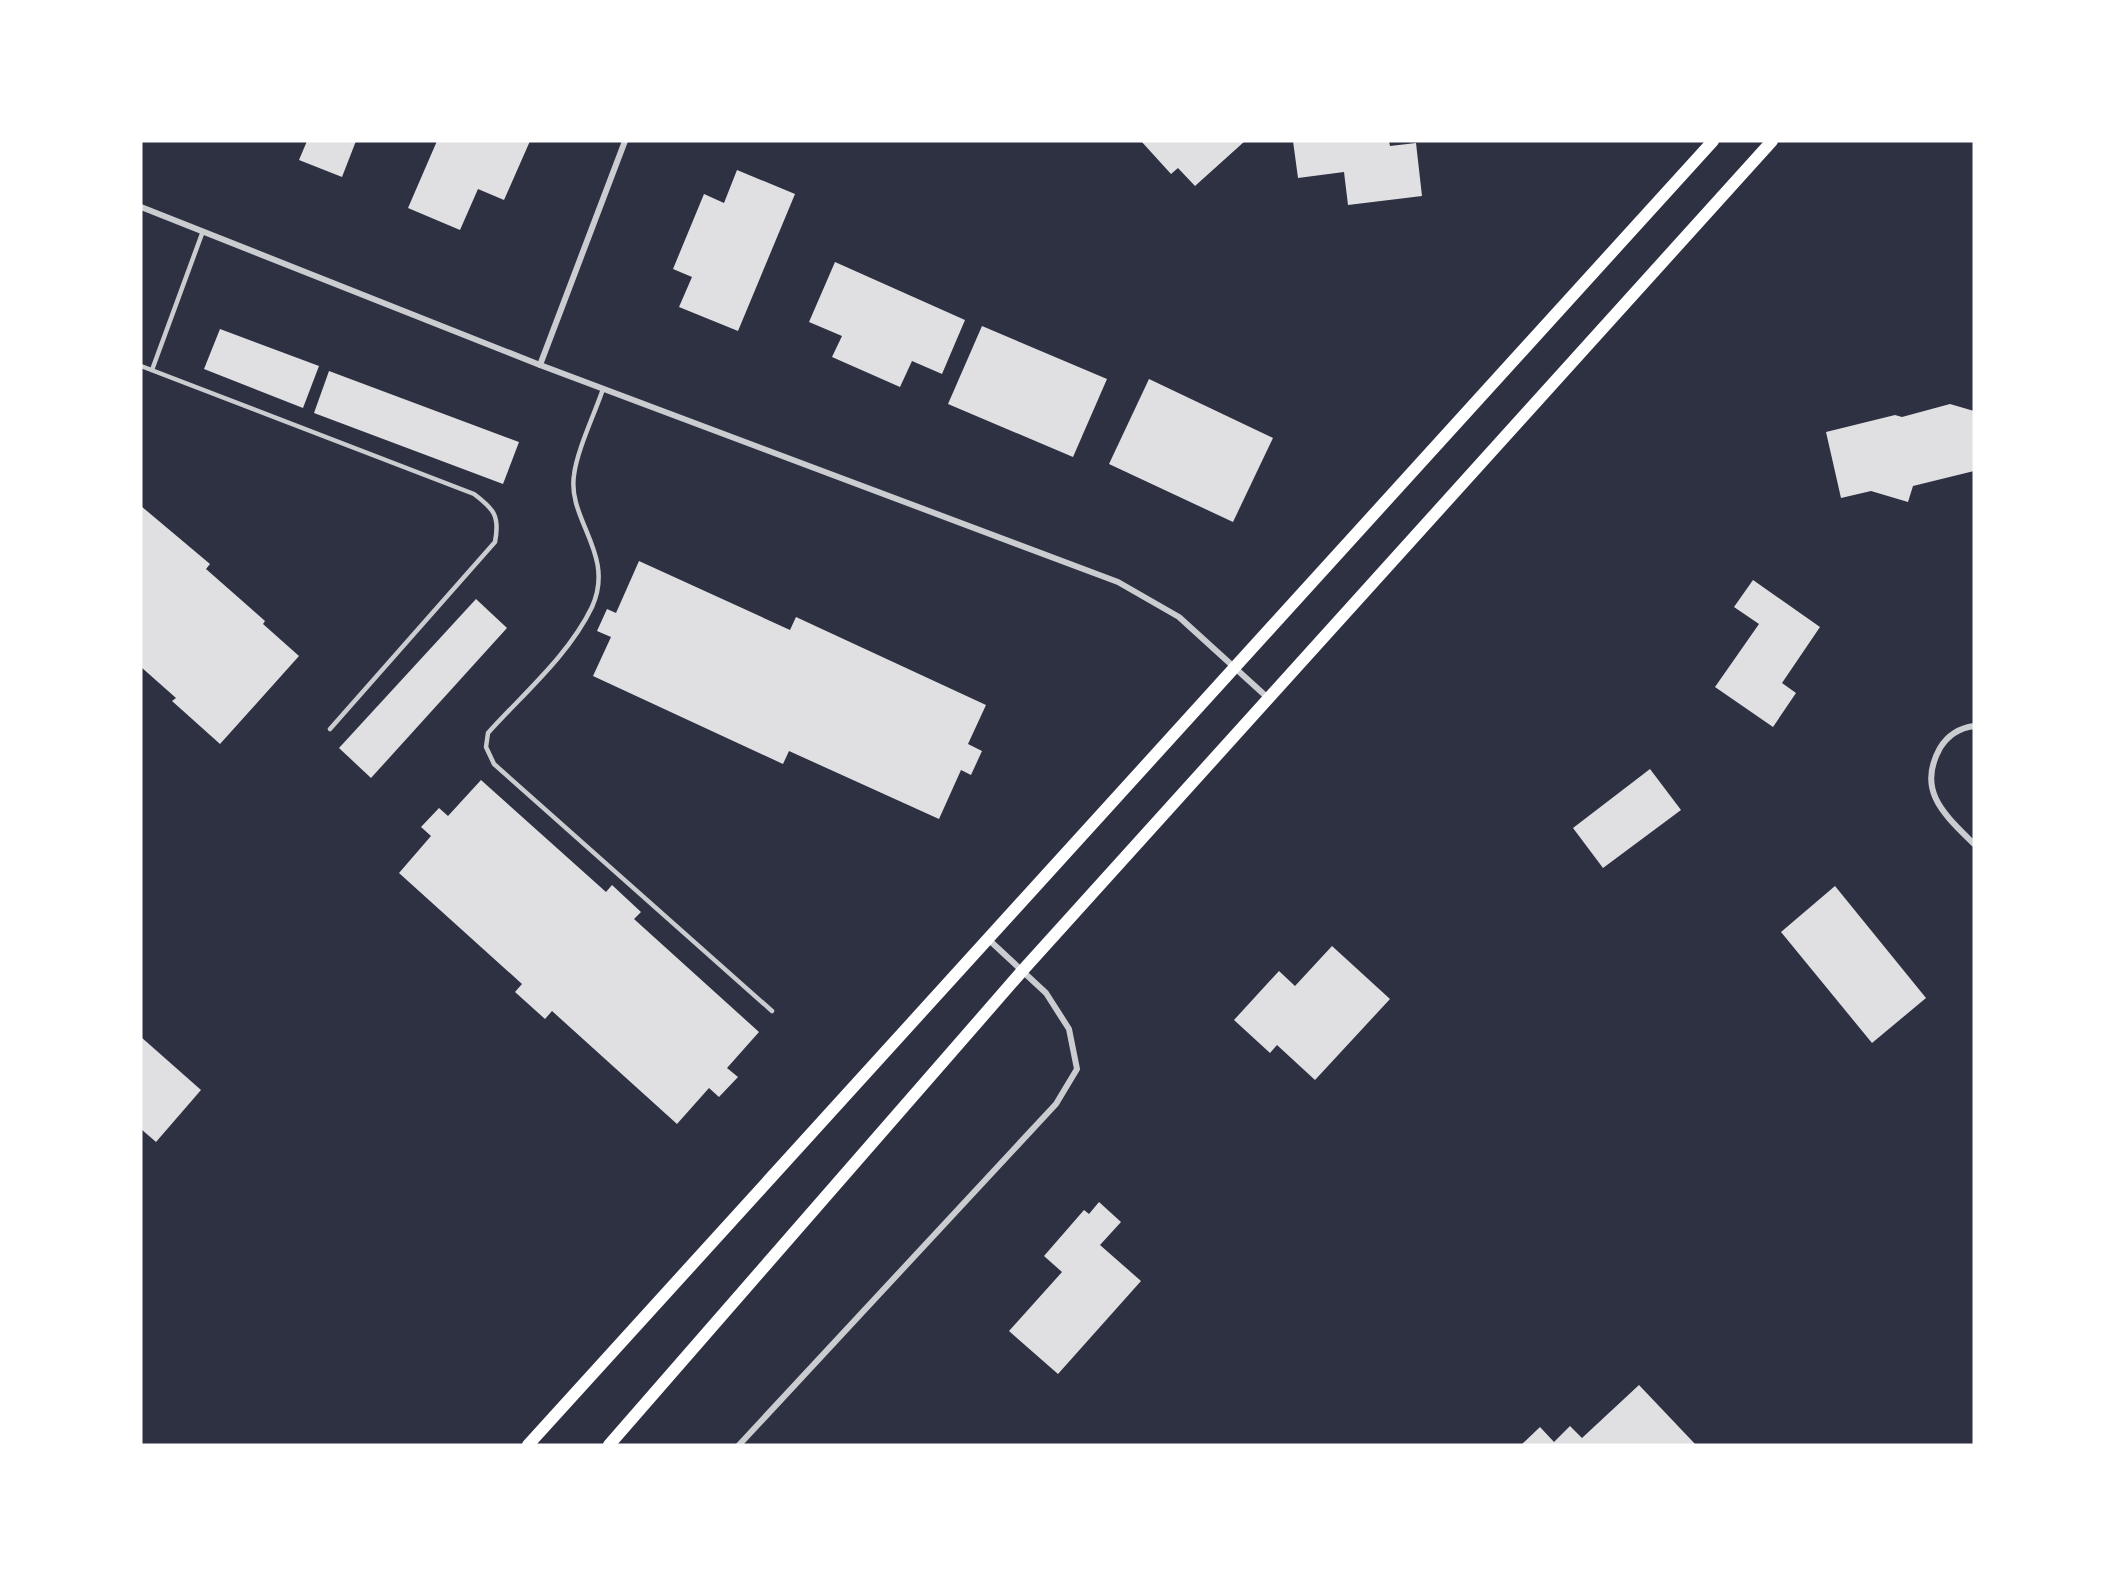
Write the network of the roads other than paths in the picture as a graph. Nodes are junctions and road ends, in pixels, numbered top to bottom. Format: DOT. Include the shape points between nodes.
graph roads {
  1 [pos="625,141"];
  2 [pos="1713,141"];
  3 [pos="1772,141"];
  4 [pos="141,207"];
  5 [pos="203,231"];
  6 [pos="540,365"];
  7 [pos="141,366"];
  8 [pos="152,370"];
  9 [pos="603,389"];
  10 [pos="1236,667"];
  11 [pos="1268,699"];
  12 [pos="1974,726"];
  13 [pos="330,729"];
  14 [pos="1974,844"];
  15 [pos="988,939"];
  16 [pos="1023,970"];
  17 [pos="772,1011"];
  18 [pos="528,1445"];
  19 [pos="609,1445"];
  20 [pos="739,1445"];
  1 -- 6 [label="street"];
  2 -- 10 [label="main road"];
  3 -- 11 [label="main road"];
  4 -- 5 [label="street"];
  5 -- 6 [label="street"];
  5 -- 8 [label="lane"];
  6 -- 9 [label="street"];
  7 -- 8 [label="lane"];
  8 -- 13 [label="lane" via="474,494 489,505 499,524 495,542"];
  9 -- 10 [label="street" via="1118,582 1179,617"];
  9 -- 17 [label="lane" via="573,475 575,500 597,558 593,605 569,644 488,733 486,747 494,764"];
  10 -- 11 [label="street"];
  10 -- 15 [label="main road"];
  11 -- 16 [label="main road"];
  12 -- 14 [label="street" via="1960,728 1945,740 1932,762 1930,787 1945,814"];
  15 -- 16 [label="street"];
  15 -- 18 [label="main road"];
  16 -- 19 [label="main road"];
  16 -- 20 [label="street" via="1046,993 1069,1029 1077,1069 1056,1104"];
}
